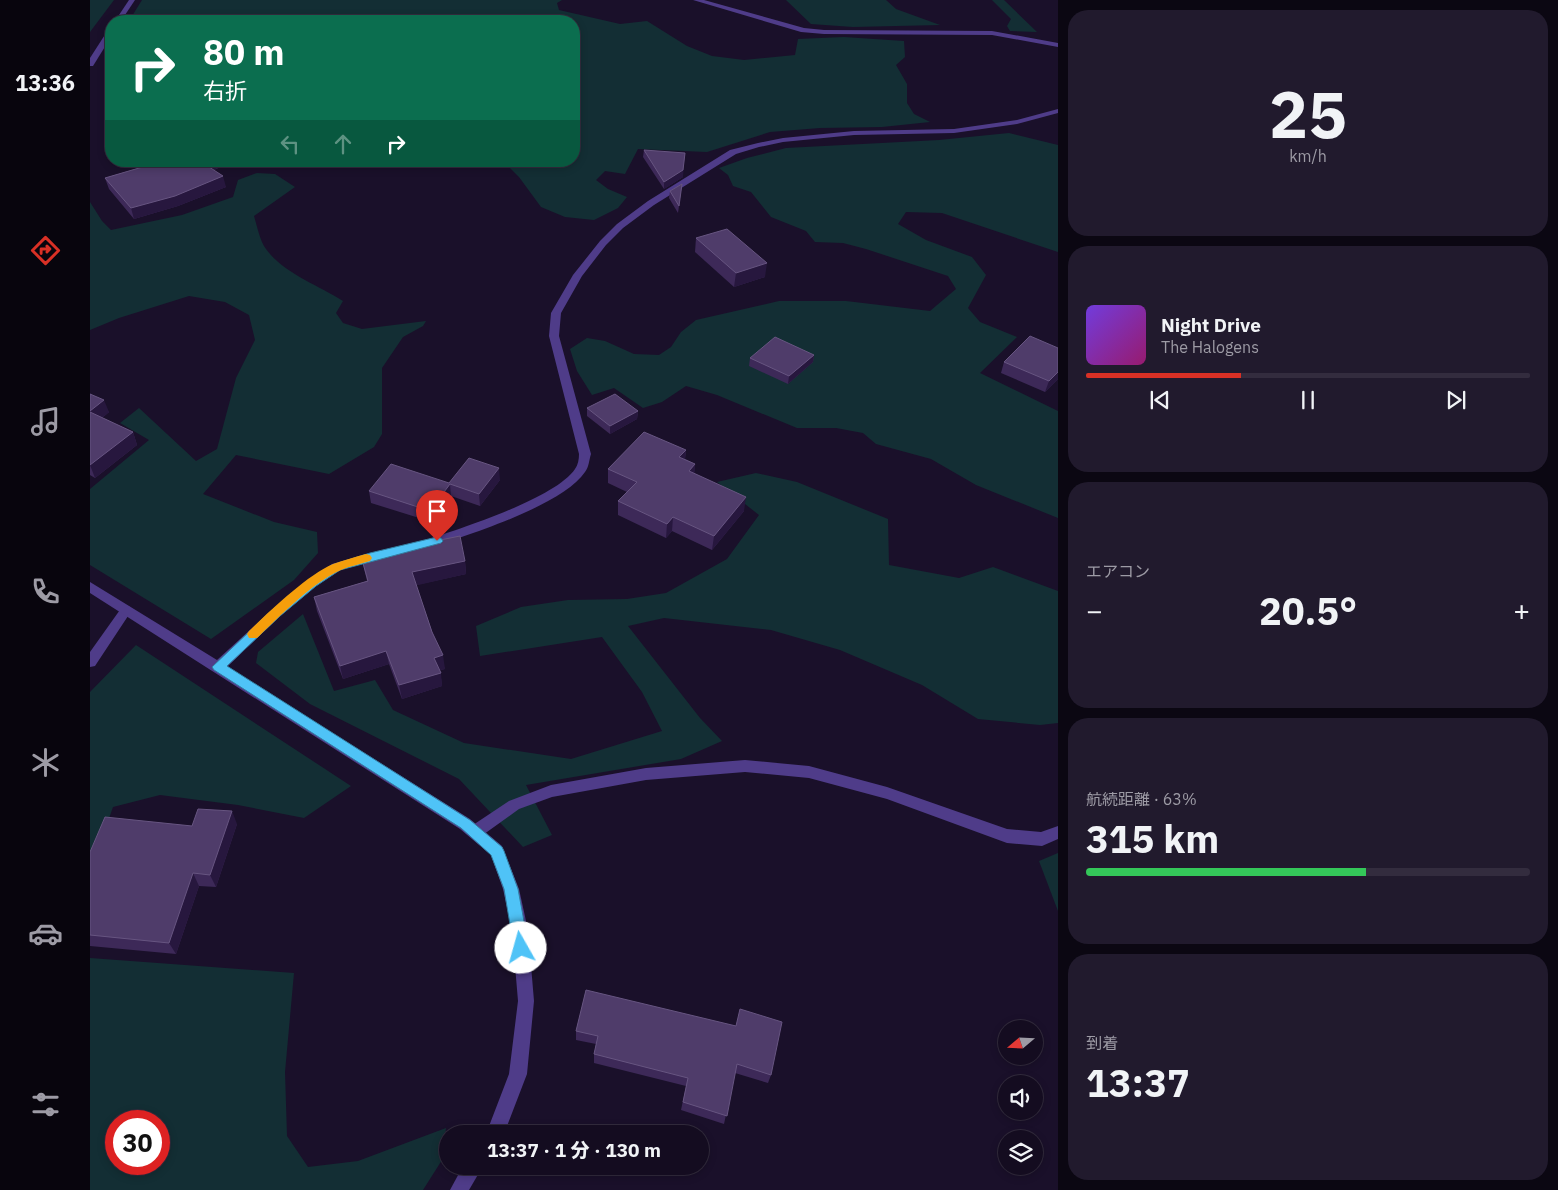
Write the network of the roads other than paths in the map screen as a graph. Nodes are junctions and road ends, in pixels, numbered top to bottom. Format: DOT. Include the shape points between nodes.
graph roads {
  1 [pos="132,0"];
  2 [pos="696,0"];
  3 [pos="122,15"];
  4 [pos="105,41"];
  5 [pos="1058,45"];
  6 [pos="90,64"];
  7 [pos="1058,111"];
  8 [pos="412,548"];
  9 [pos="387,553"];
  10 [pos="90,587"];
  11 [pos="126,610"];
  12 [pos="90,662"];
  13 [pos="218,667"];
  14 [pos="475,832"];
  15 [pos="1058,832"];
  16 [pos="498,1125"];
  17 [pos="469,1175"];
  18 [pos="460,1190"];
  1 -- 3 [label="street"];
  2 -- 5 [label="street" via="804,30 992,33"];
  4 -- 6 [label="street"];
  7 -- 8 [label="street" via="1017,122 954,131 854,132 758,145 720,159 651,203 603,243 578,275 556,313 554,336 585,454 580,472 560,488 517,510"];
  9 -- 13 [label="street" via="328,573 276,613"];
  10 -- 11 [label="street"];
  11 -- 12 [label="street"];
  11 -- 13 [label="street"];
  13 -- 14 [label="street"];
  14 -- 15 [label="street" via="514,805 551,791 646,774 745,766 809,772 887,793 1007,836 1042,839"];
  14 -- 16 [label="street" via="497,851 511,889 520,930 526,1002 518,1074"];
  17 -- 18 [label="street"];
}
